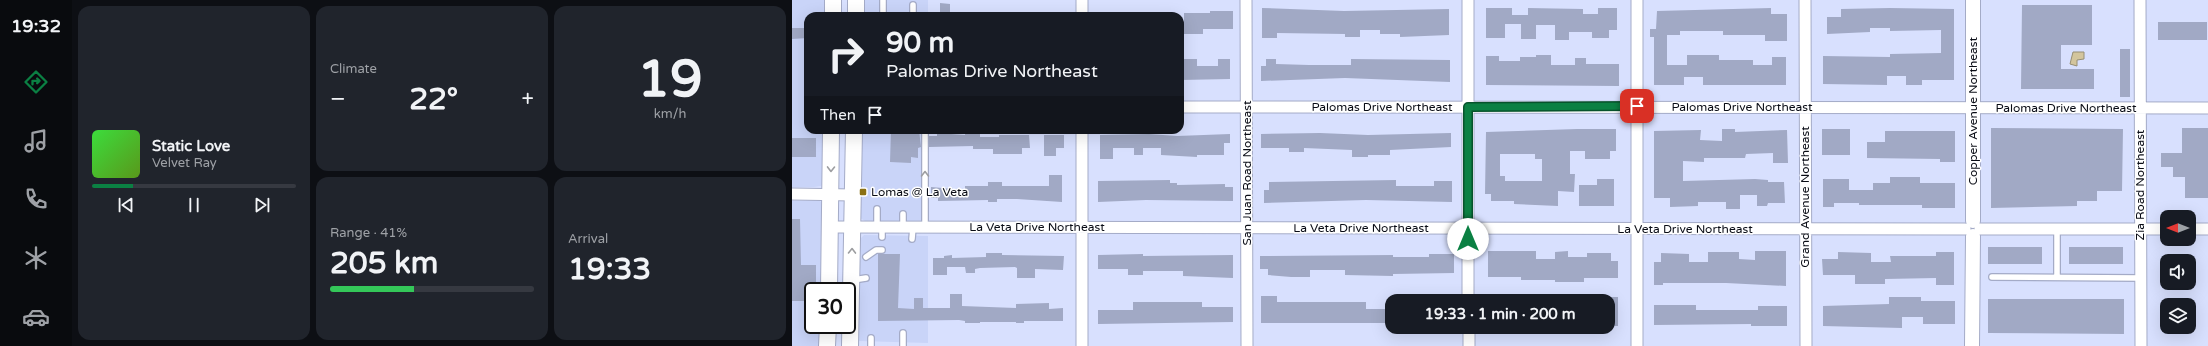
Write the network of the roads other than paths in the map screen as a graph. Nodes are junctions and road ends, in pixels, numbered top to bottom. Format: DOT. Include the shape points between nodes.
graph roads {
  1 [pos="833,0"];
  2 [pos="856,0"];
  3 [pos="883,0"];
  4 [pos="1082,0"];
  5 [pos="1246,0"];
  6 [pos="1468,0"];
  7 [pos="1637,0"];
  8 [pos="1805,0"];
  9 [pos="1972,0"];
  10 [pos="2140,0"];
  11 [pos="913,5"];
  12 [pos="833,12"];
  13 [pos="856,12"];
  14 [pos="883,12"];
  15 [pos="913,12"];
  16 [pos="1082,12"];
  17 [pos="1637,106"];
  18 [pos="1184,107"];
  19 [pos="1247,107"];
  20 [pos="1468,107"];
  21 [pos="1805,108"];
  22 [pos="1972,108"];
  23 [pos="2140,108"];
  24 [pos="2208,108"];
  25 [pos="831,134"];
  26 [pos="854,134"];
  27 [pos="925,134"];
  28 [pos="1082,134"];
  29 [pos="792,194"];
  30 [pos="831,194"];
  31 [pos="852,195"];
  32 [pos="877,209"];
  33 [pos="903,214"];
  34 [pos="830,227"];
  35 [pos="852,227"];
  36 [pos="908,227"];
  37 [pos="925,227"];
  38 [pos="1082,227"];
  39 [pos="1248,228"];
  40 [pos="1468,228"];
  41 [pos="1805,228"];
  42 [pos="1636,229"];
  43 [pos="1973,229"];
  44 [pos="2057,229"];
  45 [pos="2140,229"];
  46 [pos="2160,229"];
  47 [pos="2196,229"];
  48 [pos="2208,229"];
  49 [pos="880,230"];
  50 [pos="912,239"];
  51 [pos="882,250"];
  52 [pos="866,257"];
  53 [pos="1992,277"];
  54 [pos="2057,277"];
  55 [pos="2140,278"];
  56 [pos="829,282"];
  57 [pos="1468,294"];
  58 [pos="903,333"];
  59 [pos="828,334"];
  60 [pos="1469,334"];
  61 [pos="871,338"];
  62 [pos="827,346"];
  63 [pos="850,346"];
  64 [pos="871,346"];
  65 [pos="903,346"];
  66 [pos="1082,346"];
  67 [pos="1247,346"];
  68 [pos="1469,346"];
  69 [pos="1637,346"];
  70 [pos="1806,346"];
  71 [pos="1972,346"];
  72 [pos="2141,346"];
  1 -- 12 [label="main road"];
  2 -- 13 [label="main road"];
  3 -- 14 [label="lane"];
  4 -- 16 [label="street"];
  5 -- 19 [label="street, San Juan Road Northeast"];
  6 -- 20 [label="street"];
  7 -- 17 [label="street"];
  8 -- 21 [label="street, Grand Avenue Northeast"];
  9 -- 22 [label="street, Copper Avenue Northeast"];
  10 -- 23 [label="street, Zia Road Northeast"];
  11 -- 15 [label="lane"];
  17 -- 20 [label="street, Palomas Drive Northeast"];
  17 -- 21 [label="street, Palomas Drive Northeast"];
  17 -- 42 [label="street"];
  18 -- 19 [label="street, Palomas Drive Northeast"];
  19 -- 20 [label="street, Palomas Drive Northeast"];
  19 -- 39 [label="street, San Juan Road Northeast"];
  20 -- 40 [label="street"];
  21 -- 22 [label="street, Palomas Drive Northeast"];
  21 -- 41 [label="street, Grand Avenue Northeast"];
  22 -- 23 [label="street, Palomas Drive Northeast"];
  22 -- 43 [label="street, Copper Avenue Northeast"];
  23 -- 24 [label="street, Palomas Drive Northeast"];
  23 -- 45 [label="street, Zia Road Northeast"];
  25 -- 30 [label="main road, one-way"];
  26 -- 31 [label="main road"];
  37 -- 27 [label="lane, one-way"];
  28 -- 38 [label="street"];
  29 -- 30 [label="street"];
  30 -- 31 [label="street"];
  30 -- 34 [label="main road"];
  31 -- 35 [label="main road"];
  32 -- 49 [label="lane"];
  33 -- 36 [label="lane"];
  34 -- 35 [label="street, La Veta Drive Northeast"];
  34 -- 56 [label="main road"];
  35 -- 49 [label="street, La Veta Drive Northeast"];
  63 -- 35 [label="main road, one-way" via="858,279"];
  36 -- 37 [label="street, La Veta Drive Northeast"];
  36 -- 49 [label="street, La Veta Drive Northeast"];
  36 -- 50 [label="lane"];
  37 -- 38 [label="street, La Veta Drive Northeast"];
  38 -- 39 [label="street, La Veta Drive Northeast"];
  38 -- 66 [label="street"];
  39 -- 40 [label="street, La Veta Drive Northeast"];
  39 -- 67 [label="street, San Juan Road Northeast"];
  40 -- 42 [label="street, La Veta Drive Northeast"];
  40 -- 57 [label="street"];
  41 -- 42 [label="street, La Veta Drive Northeast"];
  41 -- 43 [label="street, La Veta Drive Northeast"];
  41 -- 70 [label="street, Grand Avenue Northeast"];
  42 -- 69 [label="street"];
  43 -- 44 [label="street, La Veta Drive Northeast"];
  43 -- 71 [label="street, Copper Avenue Northeast"];
  44 -- 45 [label="street, La Veta Drive Northeast"];
  44 -- 54 [label="lane"];
  45 -- 46 [label="street, La Veta Drive Northeast"];
  45 -- 55 [label="street, Zia Road Northeast"];
  47 -- 48 [label="street"];
  51 -- 52 [label="lane" via="876,250"];
  53 -- 54 [label="lane"];
  54 -- 55 [label="lane"];
  55 -- 72 [label="street, Zia Road Northeast"];
  58 -- 65 [label="lane"];
  59 -- 62 [label="main road"];
  60 -- 68 [label="street"];
  61 -- 64 [label="lane"];
}
